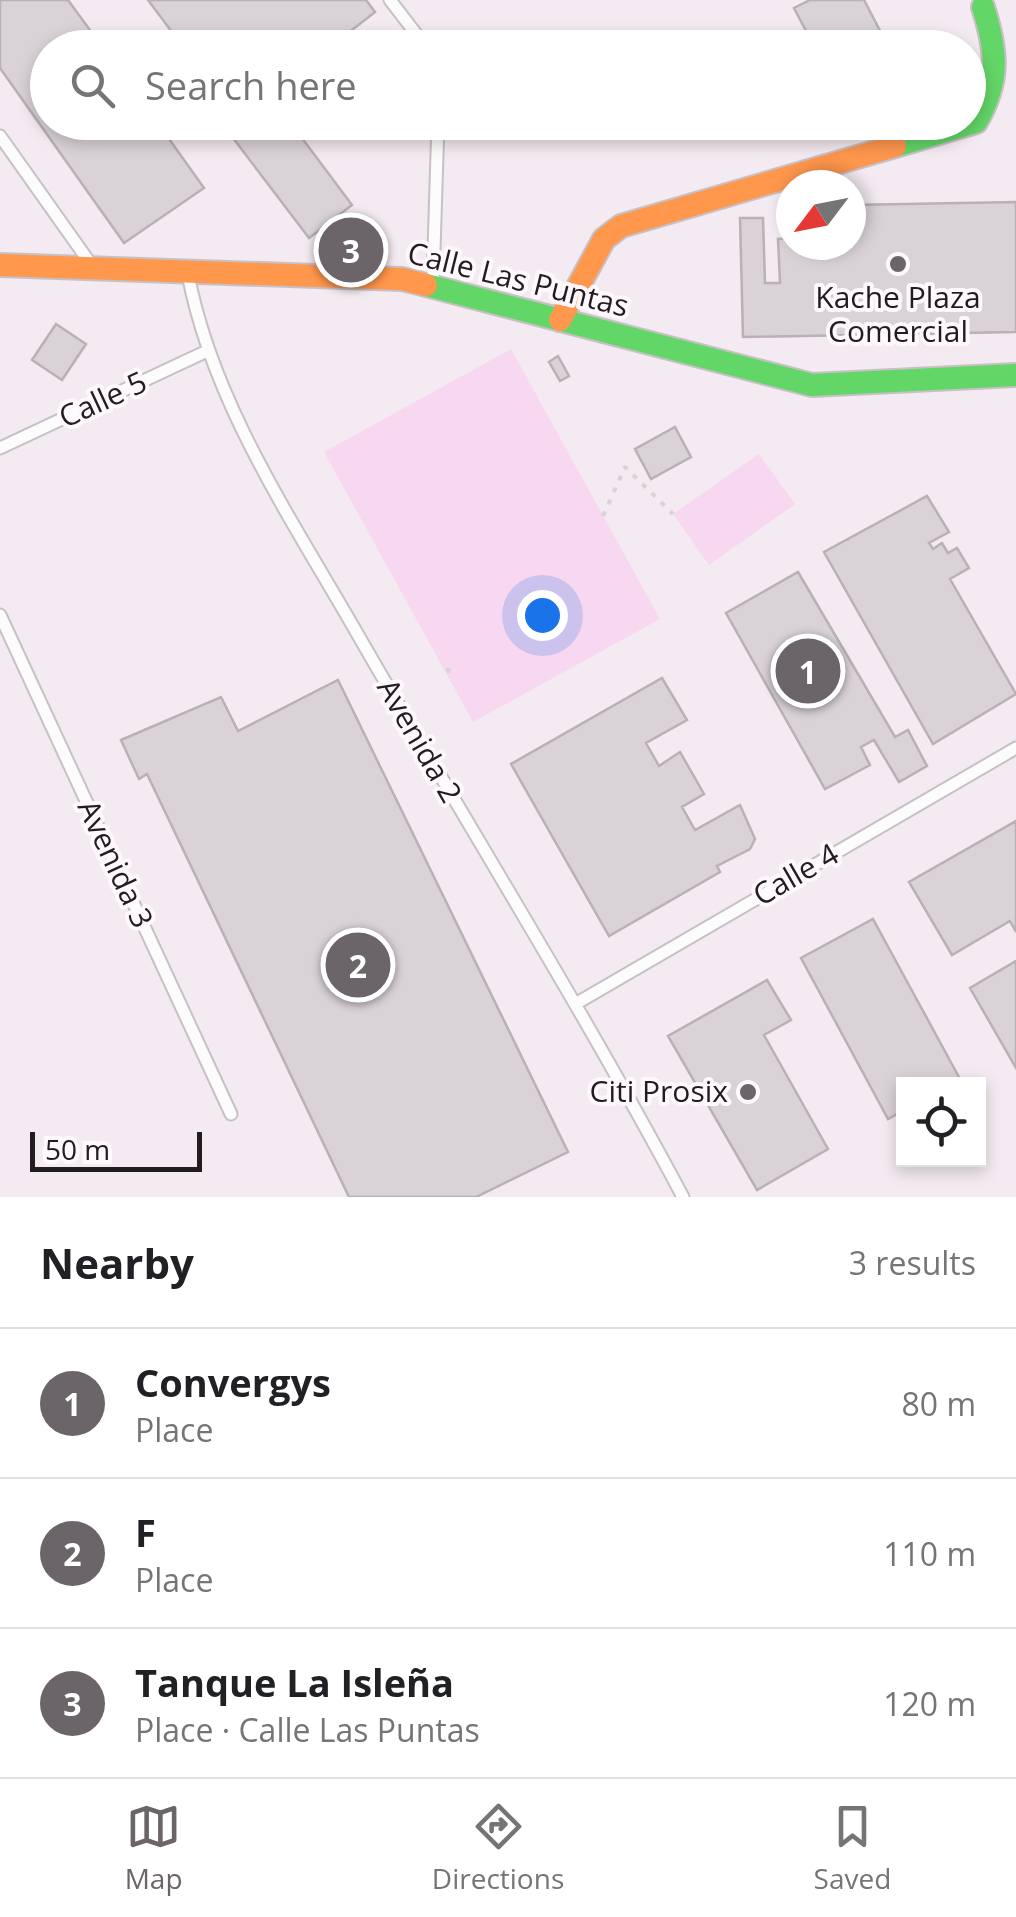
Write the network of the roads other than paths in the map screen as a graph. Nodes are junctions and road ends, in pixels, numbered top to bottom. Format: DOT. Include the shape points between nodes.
graph roads {
  1 [pos="390,0"];
  2 [pos="983,7"];
  3 [pos="413,30"];
  4 [pos="986,105"];
  5 [pos="0,136"];
  6 [pos="437,140"];
  7 [pos="915,140"];
  8 [pos="0,266"];
  9 [pos="94,268"];
  10 [pos="187,272"];
  11 [pos="433,287"];
  12 [pos="560,320"];
  13 [pos="205,352"];
  14 [pos="1016,375"];
  15 [pos="0,448"];
  16 [pos="0,616"];
  17 [pos="1016,748"];
  18 [pos="578,1003"];
  19 [pos="231,1114"];
  20 [pos="683,1197"];
  1 -- 3 [label="lane"];
  2 -- 4 [label="street" via="999,58"];
  5 -- 9 [label="lane"];
  6 -- 11 [label="lane"];
  7 -- 12 [label="street" via="621,226 604,239"];
  8 -- 9 [label="street, Calle Las Puntas"];
  9 -- 10 [label="street, Calle Las Puntas"];
  10 -- 11 [label="street, Calle Las Puntas" via="402,278"];
  10 -- 13 [label="lane, Avenida 2"];
  11 -- 12 [label="street, Calle Las Puntas"];
  12 -- 14 [label="street, Calle Las Puntas" via="812,385"];
  13 -- 15 [label="lane, Calle 5"];
  13 -- 18 [label="lane, Avenida 2" via="510,900"];
  16 -- 19 [label="lane, Avenida 3"];
  17 -- 18 [label="lane, Calle 4"];
  18 -- 20 [label="lane, Avenida 2"];
}
